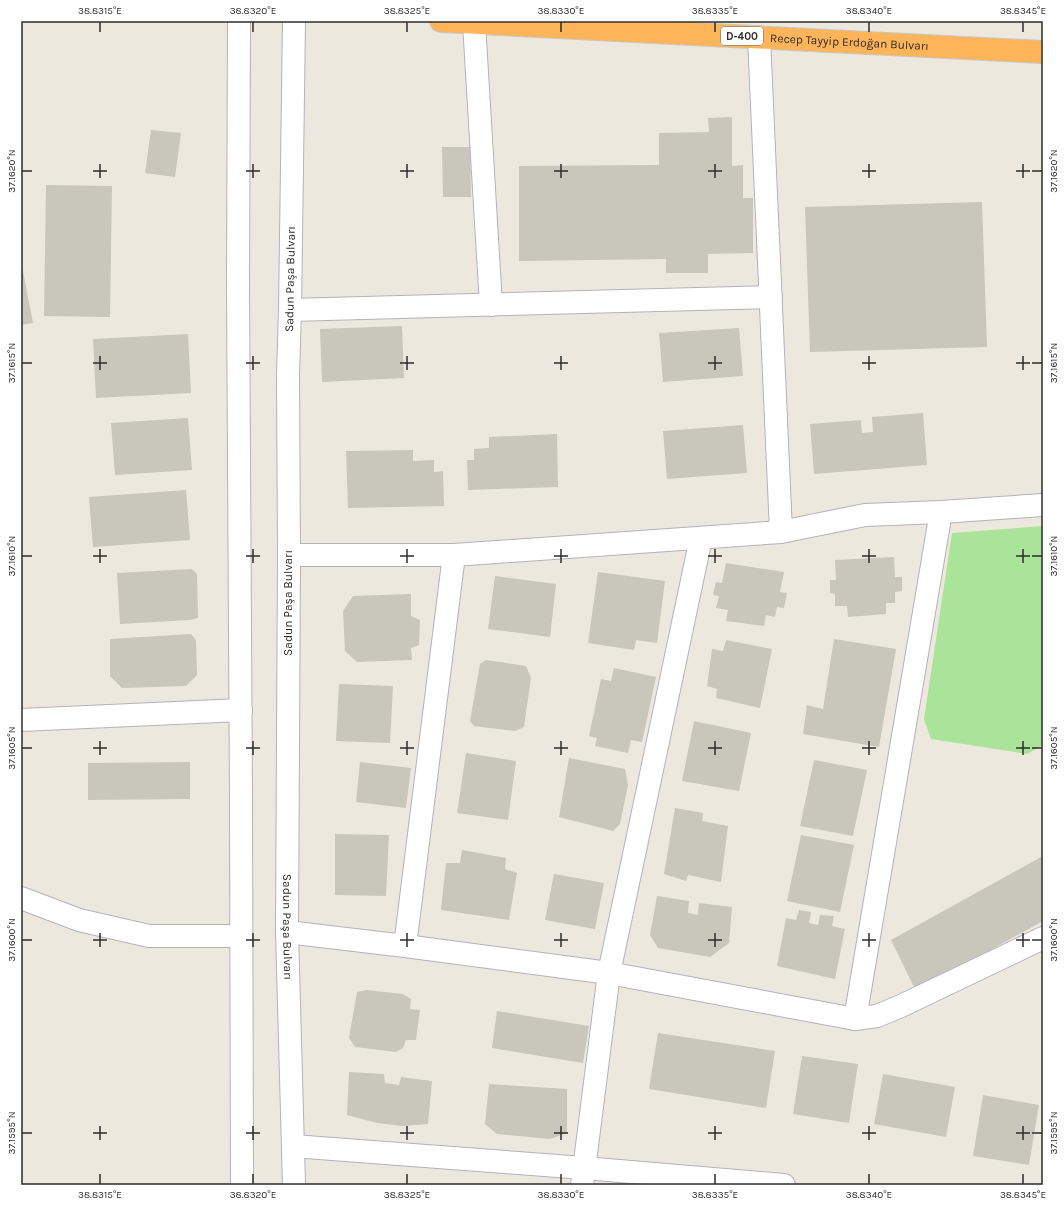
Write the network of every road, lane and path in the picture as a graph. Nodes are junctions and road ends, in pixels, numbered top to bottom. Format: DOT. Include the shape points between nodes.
graph roads {
  1 [pos="239,21"];
  2 [pos="294,21"];
  3 [pos="441,21"];
  4 [pos="474,23"];
  5 [pos="759,37"];
  6 [pos="1043,52"];
  7 [pos="771,296"];
  8 [pos="491,305"];
  9 [pos="290,310"];
  10 [pos="1043,505"];
  11 [pos="941,512"];
  12 [pos="781,532"];
  13 [pos="701,538"];
  14 [pos="288,555"];
  15 [pos="454,555"];
  16 [pos="241,710"];
  17 [pos="21,720"];
  18 [pos="21,898"];
  19 [pos="287,932"];
  20 [pos="241,936"];
  21 [pos="1043,938"];
  22 [pos="405,946"];
  23 [pos="609,973"];
  24 [pos="855,1019"];
  25 [pos="292,1146"];
  26 [pos="583,1176"];
  27 [pos="242,1185"];
  28 [pos="294,1185"];
  29 [pos="778,1185"];
  30 [pos="784,1185"];
  1 -- 16 [label="street"];
  2 -- 9 [label="street, Sadun Paşa Bulvarı"];
  3 -- 4 [label="highway, Recep Tayyip Erdoğan Bulvarı / D-400"];
  4 -- 5 [label="highway, Recep Tayyip Erdoğan Bulvarı / D-400"];
  4 -- 8 [label="street"];
  5 -- 6 [label="highway, Recep Tayyip Erdoğan Bulvarı / D-400"];
  5 -- 7 [label="street"];
  7 -- 8 [label="street"];
  7 -- 12 [label="street"];
  8 -- 9 [label="street"];
  9 -- 14 [label="street, Sadun Paşa Bulvarı"];
  10 -- 11 [label="street"];
  11 -- 12 [label="street" via="865,515"];
  11 -- 24 [label="street"];
  12 -- 13 [label="street"];
  13 -- 15 [label="street"];
  13 -- 23 [label="street"];
  14 -- 15 [label="street"];
  14 -- 19 [label="street, Sadun Paşa Bulvarı"];
  15 -- 22 [label="street"];
  16 -- 17 [label="street"];
  16 -- 20 [label="street"];
  18 -- 20 [label="street" via="79,920 149,936"];
  19 -- 22 [label="street"];
  19 -- 25 [label="street, Sadun Paşa Bulvarı"];
  20 -- 27 [label="street"];
  21 -- 24 [label="street" via="901,1006 877,1016"];
  22 -- 23 [label="street"];
  23 -- 24 [label="street"];
  23 -- 26 [label="street"];
  25 -- 26 [label="street"];
  25 -- 28 [label="street, Sadun Paşa Bulvarı"];
  26 -- 29 [label="street"];
  29 -- 30 [label="street"];
}
